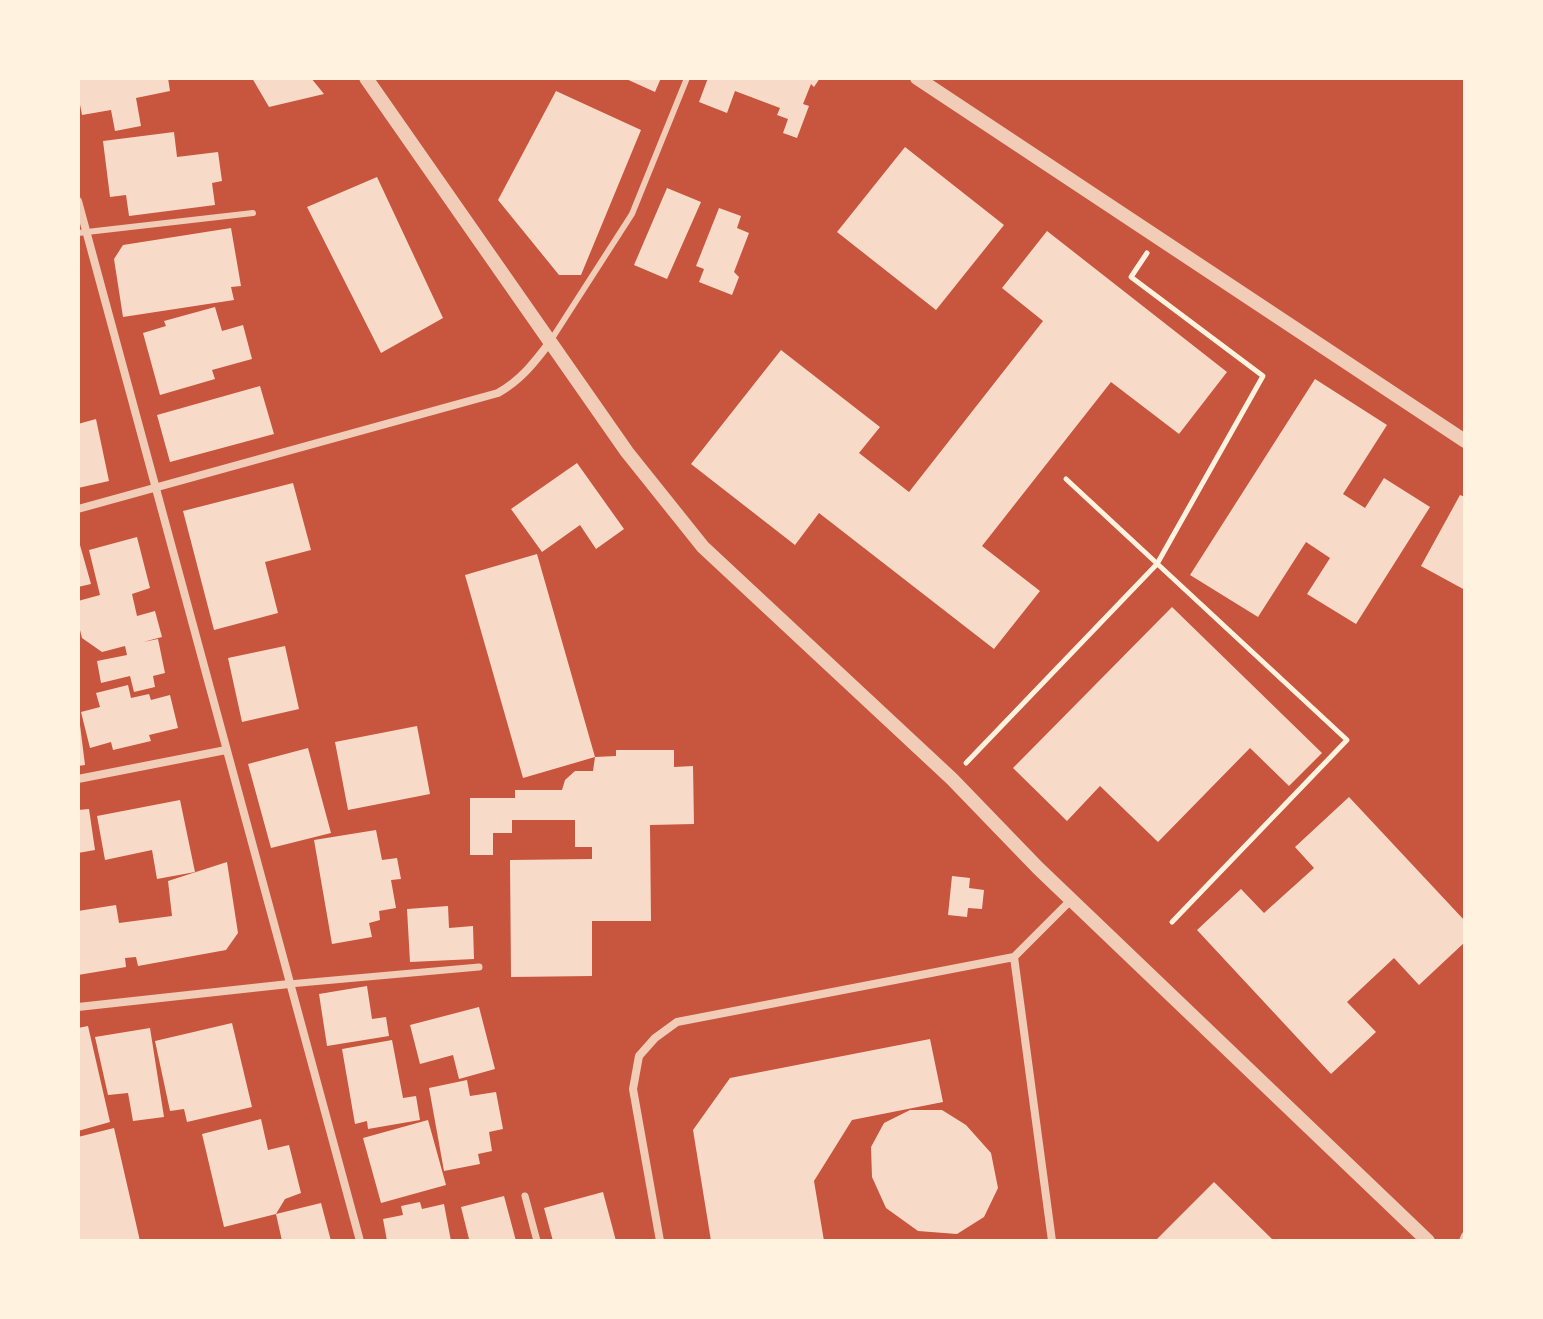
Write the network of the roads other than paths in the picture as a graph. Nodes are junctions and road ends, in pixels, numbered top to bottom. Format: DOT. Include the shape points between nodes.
graph roads {
  1 [pos="366,78"];
  2 [pos="687,78"];
  3 [pos="917,78"];
  4 [pos="78,201"];
  5 [pos="253,213"];
  6 [pos="82,232"];
  7 [pos="550,342"];
  8 [pos="1465,441"];
  9 [pos="155,487"];
  10 [pos="78,509"];
  11 [pos="226,750"];
  12 [pos="78,779"];
  13 [pos="1071,900"];
  14 [pos="1014,957"];
  15 [pos="479,967"];
  16 [pos="289,984"];
  17 [pos="78,1007"];
  18 [pos="525,1196"];
  19 [pos="360,1241"];
  20 [pos="537,1241"];
  21 [pos="660,1241"];
  22 [pos="1052,1241"];
  23 [pos="1428,1241"];
  1 -- 7 [label="street"];
  2 -- 7 [label="lane" via="632,214"];
  3 -- 8 [label="street"];
  4 -- 6 [label="street"];
  5 -- 6 [label="lane"];
  6 -- 9 [label="street"];
  7 -- 9 [label="street" via="527,372 498,393"];
  7 -- 13 [label="street" via="627,452 703,547 952,779"];
  9 -- 10 [label="street"];
  9 -- 11 [label="street"];
  11 -- 12 [label="street"];
  11 -- 16 [label="street"];
  13 -- 14 [label="street"];
  13 -- 23 [label="street"];
  14 -- 21 [label="street" via="677,1022 655,1038 639,1056 633,1089"];
  14 -- 22 [label="street"];
  15 -- 16 [label="street"];
  16 -- 17 [label="street"];
  16 -- 19 [label="street"];
  18 -- 20 [label="street"];
}
